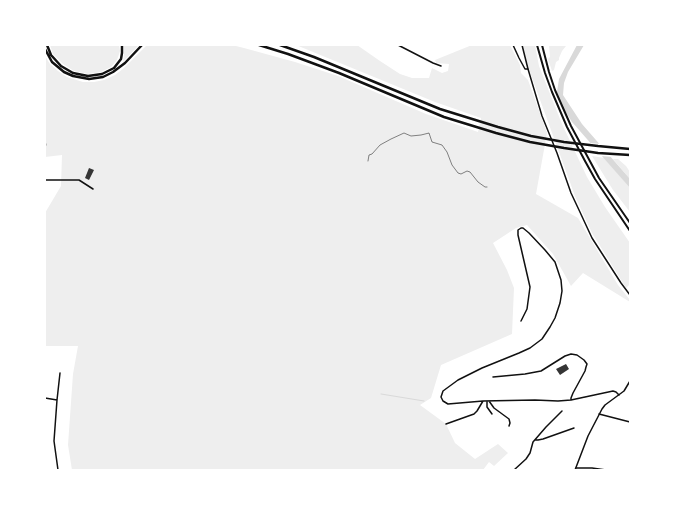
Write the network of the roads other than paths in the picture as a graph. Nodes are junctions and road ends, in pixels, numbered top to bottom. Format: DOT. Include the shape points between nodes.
graph roads {
  1 [pos="47,45"];
  2 [pos="122,45"];
  3 [pos="142,45"];
  4 [pos="259,45"];
  5 [pos="280,45"];
  6 [pos="398,45"];
  7 [pos="513,45"];
  8 [pos="522,45"];
  9 [pos="537,45"];
  10 [pos="542,45"];
  11 [pos="45,49"];
  12 [pos="441,66"];
  13 [pos="528,69"];
  14 [pos="45,140"];
  15 [pos="45,147"];
  16 [pos="630,149"];
  17 [pos="630,155"];
  18 [pos="45,180"];
  19 [pos="93,189"];
  20 [pos="630,223"];
  21 [pos="630,231"];
  22 [pos="630,295"];
  23 [pos="521,321"];
  24 [pos="60,373"];
  25 [pos="493,377"];
  26 [pos="630,381"];
  27 [pos="619,395"];
  28 [pos="45,398"];
  29 [pos="57,400"];
  30 [pos="571,400"];
  31 [pos="483,401"];
  32 [pos="488,401"];
  33 [pos="562,411"];
  34 [pos="492,414"];
  35 [pos="599,414"];
  36 [pos="630,422"];
  37 [pos="446,424"];
  38 [pos="509,426"];
  39 [pos="574,428"];
  40 [pos="534,440"];
  41 [pos="575,469"];
  42 [pos="58,470"];
  43 [pos="514,470"];
  44 [pos="606,470"];
  1 -- 2 [label="highway" via="51,55 61,66 73,73 88,76 102,74 114,68 121,59"];
  3 -- 11 [label="highway" via="113,72 89,79 64,72 52,62"];
  4 -- 17 [label="highway" via="311,62 424,109 496,133 584,151"];
  5 -- 16 [label="highway" via="440,109 498,128 564,142"];
  6 -- 12 [label="street"];
  7 -- 13 [label="street" via="525,69"];
  8 -- 13 [label="street"];
  9 -- 21 [label="highway" via="559,110 574,142"];
  10 -- 20 [label="highway" via="563,109 599,178"];
  13 -- 22 [label="street" via="542,116 587,229"];
  14 -- 15 [label="lane"];
  18 -- 19 [label="street" via="79,180"];
  23 -- 31 [label="street" via="527,309 530,287 518,235 518,230 524,228 555,262 561,280 560,303 555,318 542,339 530,348 458,380 443,391 441,397 448,404"];
  24 -- 29 [label="street"];
  25 -- 30 [label="street" via="541,371 565,356 577,355 587,364"];
  26 -- 27 [label="street"];
  27 -- 30 [label="street" via="613,391"];
  27 -- 35 [label="street" via="605,405"];
  28 -- 29 [label="street"];
  29 -- 42 [label="street" via="54,441"];
  30 -- 32 [label="street"];
  31 -- 32 [label="street"];
  31 -- 37 [label="street" via="474,414"];
  32 -- 34 [label="street" via="487,407"];
  32 -- 38 [label="street" via="509,419"];
  33 -- 40 [label="street"];
  35 -- 36 [label="street"];
  35 -- 41 [label="street"];
  39 -- 40 [label="street"];
  40 -- 43 [label="street" via="526,459"];
  41 -- 44 [label="street"];
}
